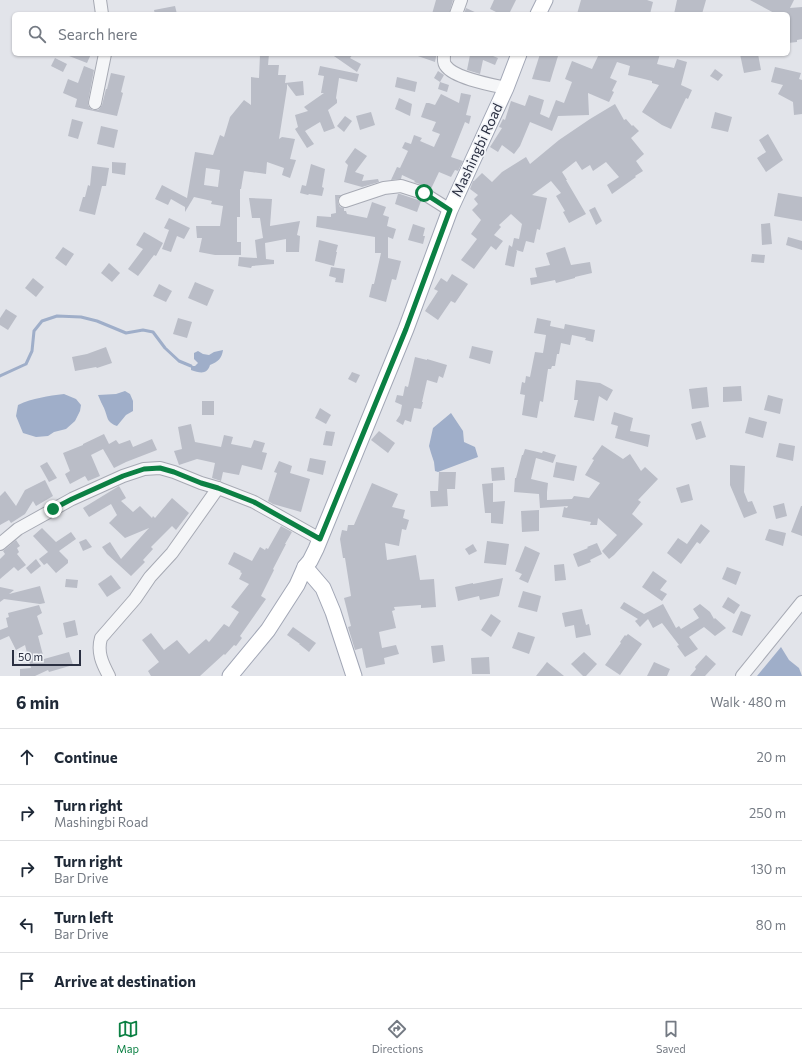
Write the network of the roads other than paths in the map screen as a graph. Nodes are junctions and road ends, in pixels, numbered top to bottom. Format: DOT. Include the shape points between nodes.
graph roads {
  1 [pos="100,0"];
  2 [pos="461,0"];
  3 [pos="545,0"];
  4 [pos="102,12"];
  5 [pos="457,12"];
  6 [pos="539,12"];
  7 [pos="105,56"];
  8 [pos="444,56"];
  9 [pos="518,56"];
  10 [pos="506,88"];
  11 [pos="95,103"];
  12 [pos="345,201"];
  13 [pos="450,210"];
  14 [pos="218,488"];
  15 [pos="320,539"];
  16 [pos="0,544"];
  17 [pos="305,567"];
  18 [pos="801,605"];
  19 [pos="109,676"];
  20 [pos="230,676"];
  21 [pos="354,676"];
  22 [pos="742,676"];
  1 -- 4 [label="street"];
  2 -- 5 [label="street"];
  3 -- 6 [label="main road"];
  7 -- 11 [label="street"];
  8 -- 10 [label="street" via="446,67 455,73 481,83"];
  9 -- 10 [label="main road, Mashingbi Road"];
  10 -- 13 [label="main road, Mashingbi Road"];
  12 -- 13 [label="street" via="384,188 401,186 424,193"];
  13 -- 15 [label="main road, Mashingbi Road" via="406,329"];
  14 -- 15 [label="street" via="254,502"];
  14 -- 16 [label="street" via="160,468 144,469 72,499 18,529"];
  14 -- 19 [label="street" via="172,553 101,638 99,652"];
  15 -- 17 [label="main road, Mashingbi Road"];
  17 -- 20 [label="main road, Mashingbi Road" via="297,585 268,630"];
  17 -- 21 [label="main road" via="323,588"];
  18 -- 22 [label="street"];
}
